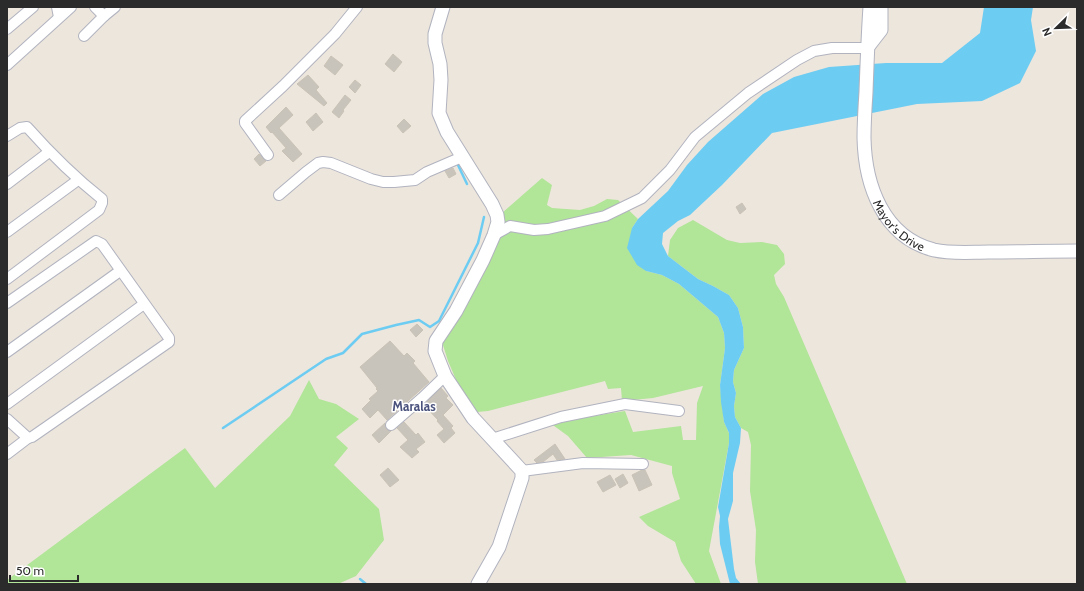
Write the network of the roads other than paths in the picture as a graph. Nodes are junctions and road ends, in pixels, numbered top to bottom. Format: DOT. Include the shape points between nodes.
graph roads {
  1 [pos="34,7"];
  2 [pos="71,7"];
  3 [pos="96,7"];
  4 [pos="115,7"];
  5 [pos="357,7"];
  6 [pos="443,7"];
  7 [pos="870,7"];
  8 [pos="881,7"];
  9 [pos="58,12"];
  10 [pos="104,16"];
  11 [pos="7,29"];
  12 [pos="84,36"];
  13 [pos="867,52"];
  14 [pos="7,65"];
  15 [pos="7,136"];
  16 [pos="49,152"];
  17 [pos="268,155"];
  18 [pos="462,157"];
  19 [pos="78,180"];
  20 [pos="7,184"];
  21 [pos="279,195"];
  22 [pos="7,232"];
  23 [pos="494,235"];
  24 [pos="1077,251"];
  25 [pos="120,271"];
  26 [pos="7,279"];
  27 [pos="7,303"];
  28 [pos="144,304"];
  29 [pos="7,352"];
  30 [pos="445,376"];
  31 [pos="7,404"];
  32 [pos="679,411"];
  33 [pos="7,419"];
  34 [pos="391,425"];
  35 [pos="28,438"];
  36 [pos="492,439"];
  37 [pos="7,454"];
  38 [pos="643,464"];
  39 [pos="522,471"];
  40 [pos="478,584"];
  1 -- 11 [label="street"];
  2 -- 9 [label="street"];
  3 -- 10 [label="street"];
  4 -- 10 [label="street"];
  5 -- 17 [label="street" via="335,34 244,121"];
  6 -- 18 [label="street" via="435,34 442,80 439,113"];
  7 -- 13 [label="street, Mayor's Drive"];
  8 -- 13 [label="street" via="880,30"];
  9 -- 14 [label="street"];
  10 -- 12 [label="street"];
  13 -- 23 [label="street" via="832,48 814,51 797,60 748,93 695,137 670,170 642,198 605,216 548,229 534,230 510,226"];
  13 -- 24 [label="street, Mayor's Drive" via="864,137 870,178 880,208 902,234 915,243 936,250"];
  15 -- 16 [label="street" via="27,127"];
  16 -- 19 [label="street"];
  16 -- 20 [label="street"];
  18 -- 21 [label="street" via="415,180 394,182 371,179 331,163 318,163"];
  18 -- 23 [label="street" via="497,215 498,222"];
  19 -- 22 [label="street"];
  19 -- 26 [label="street" via="102,199 99,210"];
  23 -- 30 [label="street" via="456,311 436,341 435,351"];
  25 -- 27 [label="street" via="102,244 96,241"];
  25 -- 28 [label="street"];
  25 -- 29 [label="street"];
  28 -- 31 [label="street"];
  28 -- 35 [label="street" via="169,338 169,342"];
  30 -- 34 [label="street"];
  30 -- 36 [label="street" via="473,418"];
  32 -- 36 [label="street" via="624,404 561,417"];
  33 -- 35 [label="street"];
  35 -- 37 [label="street"];
  36 -- 39 [label="street"];
  38 -- 39 [label="street" via="583,463"];
  39 -- 40 [label="street" via="522,478 499,546"];
}
